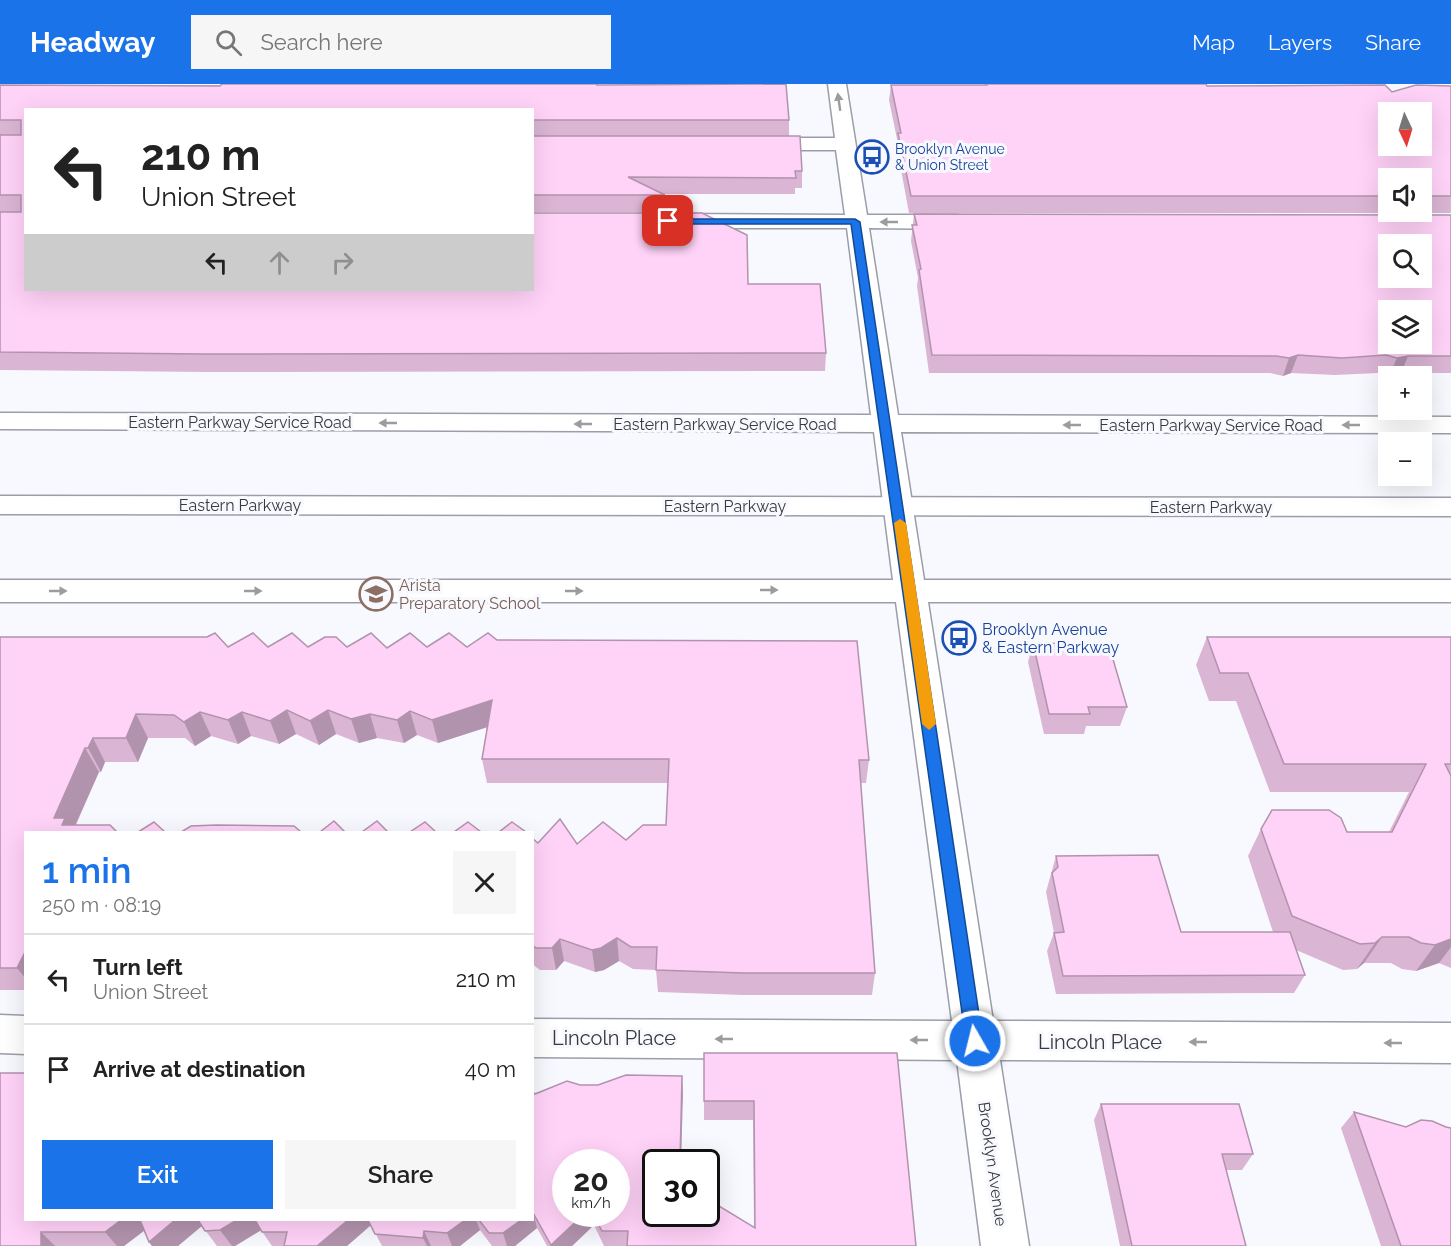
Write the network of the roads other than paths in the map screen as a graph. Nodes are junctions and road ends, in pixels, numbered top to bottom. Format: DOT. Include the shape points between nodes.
graph roads {
  1 [pos="837,84"];
  2 [pos="740,144"];
  3 [pos="844,144"];
  4 [pos="650,221"];
  5 [pos="855,222"];
  6 [pos="975,222"];
  7 [pos="0,422"];
  8 [pos="886,425"];
  9 [pos="1451,425"];
  10 [pos="0,505"];
  11 [pos="898,507"];
  12 [pos="1451,507"];
  13 [pos="0,591"];
  14 [pos="910,591"];
  15 [pos="1451,591"];
  16 [pos="0,1034"];
  17 [pos="24,1035"];
  18 [pos="534,1038"];
  19 [pos="975,1041"];
  20 [pos="1451,1043"];
  21 [pos="1005,1246"];
  3 -- 1 [label="street, Brooklyn Avenue, one-way"];
  2 -- 3 [label="street"];
  3 -- 5 [label="street, Brooklyn Avenue"];
  4 -- 5 [label="street"];
  6 -- 5 [label="street, one-way"];
  5 -- 8 [label="street, Brooklyn Avenue"];
  8 -- 7 [label="street, Eastern Parkway Service Road, one-way"];
  9 -- 8 [label="street, Eastern Parkway Service Road, one-way"];
  8 -- 11 [label="street, Brooklyn Avenue"];
  10 -- 11 [label="street, Eastern Parkway"];
  11 -- 12 [label="street, Eastern Parkway"];
  11 -- 14 [label="street, Brooklyn Avenue"];
  13 -- 14 [label="street, one-way"];
  14 -- 15 [label="street"];
  14 -- 19 [label="street, Brooklyn Avenue"];
  16 -- 17 [label="street"];
  19 -- 18 [label="street, Lincoln Place, one-way"];
  20 -- 19 [label="street, Lincoln Place, one-way"];
  19 -- 21 [label="street, Brooklyn Avenue"];
}
